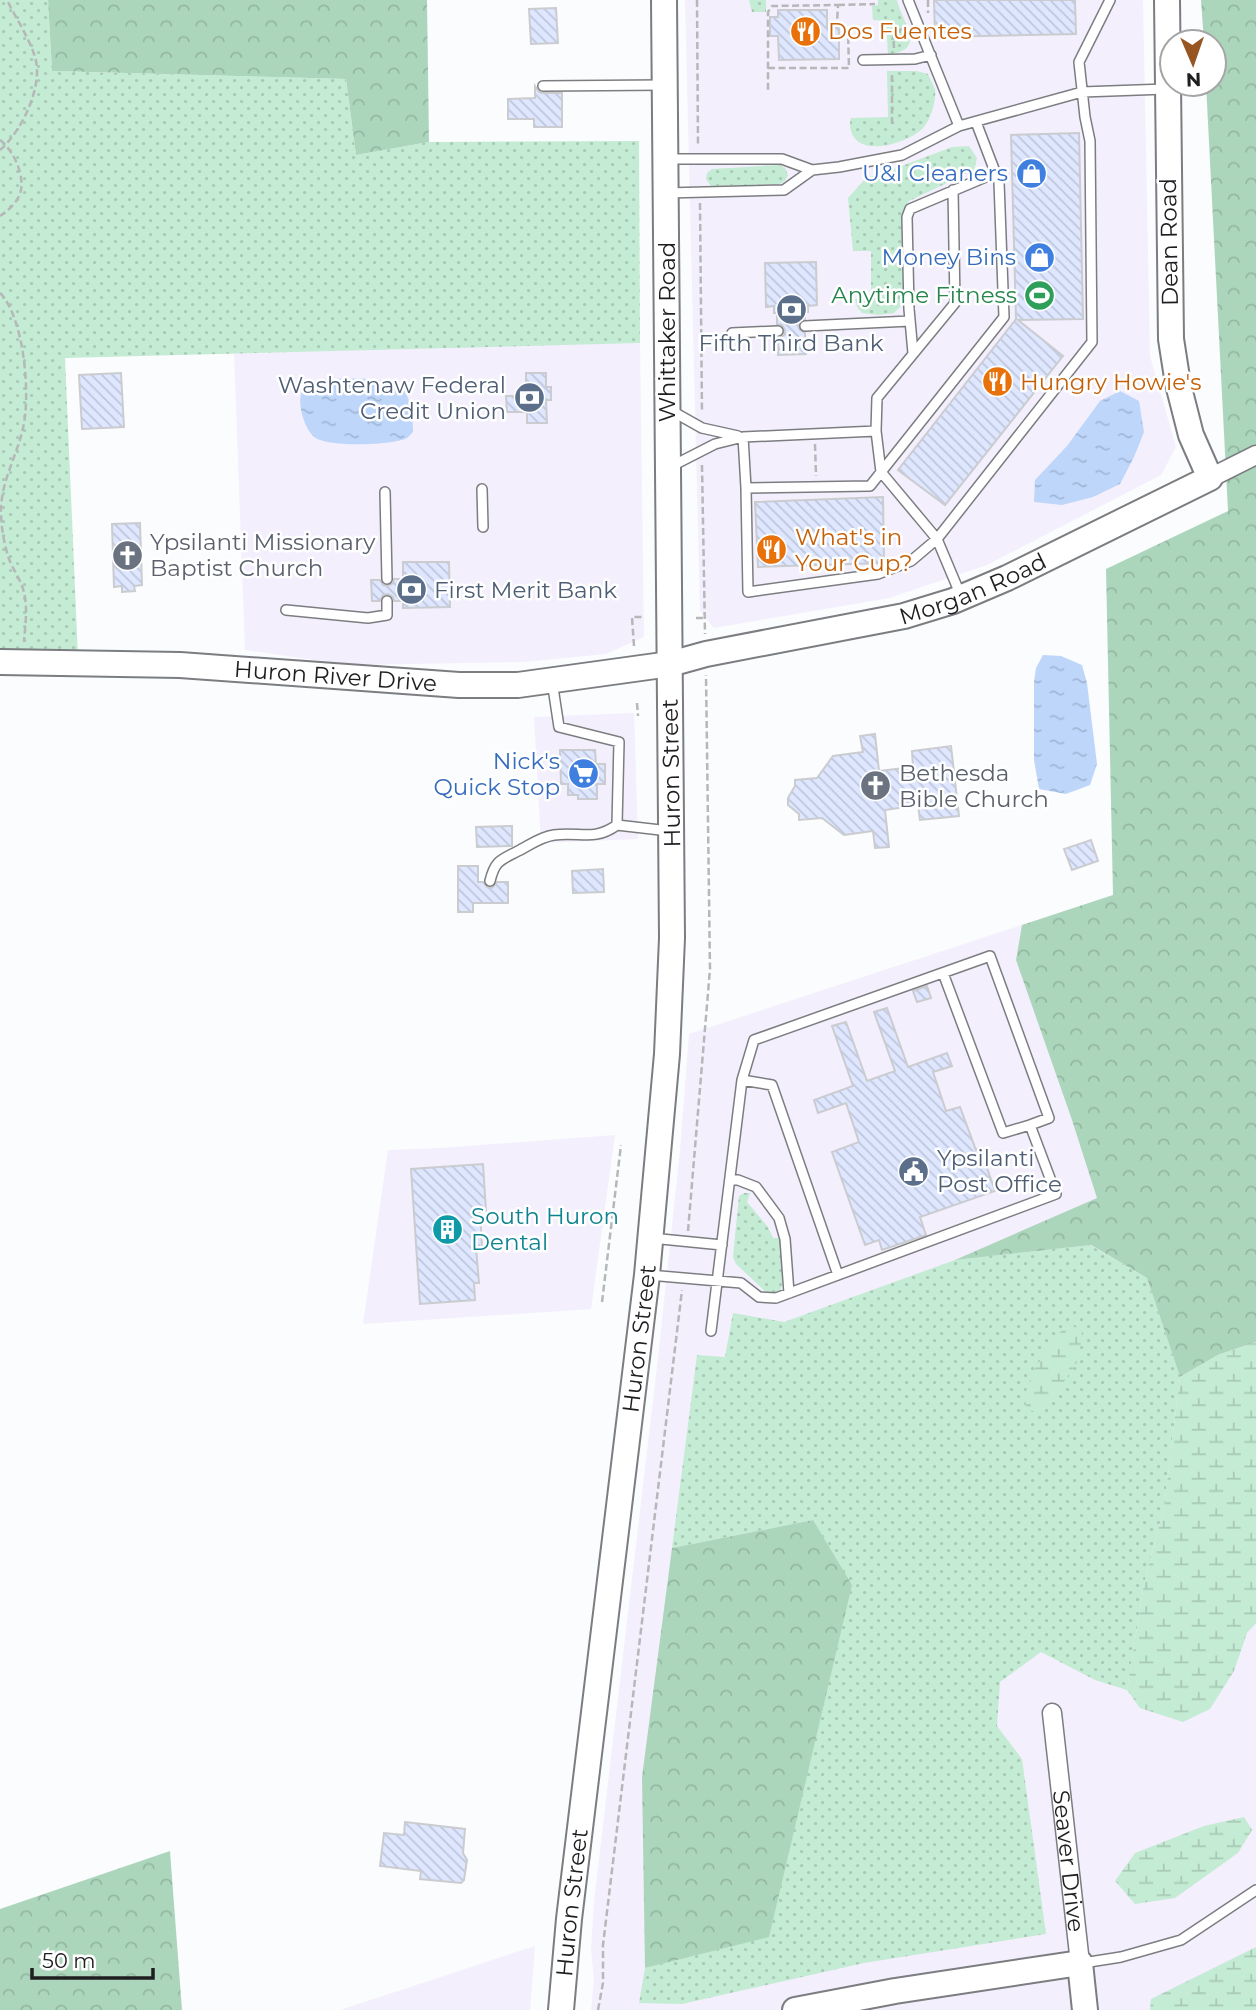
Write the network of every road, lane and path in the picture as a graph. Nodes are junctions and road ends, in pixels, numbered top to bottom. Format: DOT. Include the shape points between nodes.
graph roads {
  1 [pos="7,0"];
  2 [pos="664,0"];
  3 [pos="696,0"];
  4 [pos="908,0"];
  5 [pos="928,0"];
  6 [pos="1110,0"];
  7 [pos="1167,0"];
  8 [pos="876,4"];
  9 [pos="838,5"];
  10 [pos="928,20"];
  11 [pos="906,27"];
  12 [pos="1167,28"];
  13 [pos="894,51"];
  14 [pos="931,55"];
  15 [pos="863,60"];
  16 [pos="768,68"];
  17 [pos="892,73"];
  18 [pos="665,85"];
  19 [pos="543,86"];
  20 [pos="1158,88"];
  21 [pos="1082,92"];
  22 [pos="768,93"];
  23 [pos="1168,98"];
  24 [pos="975,122"];
  25 [pos="892,124"];
  26 [pos="959,126"];
  27 [pos="0,140"];
  28 [pos="6,145"];
  29 [pos="0,150"];
  30 [pos="665,159"];
  31 [pos="698,159"];
  32 [pos="812,170"];
  33 [pos="996,173"];
  34 [pos="953,190"];
  35 [pos="700,192"];
  36 [pos="666,193"];
  37 [pos="0,216"];
  38 [pos="0,293"];
  39 [pos="910,321"];
  40 [pos="805,326"];
  41 [pos="778,331"];
  42 [pos="732,334"];
  43 [pos="914,354"];
  44 [pos="667,408"];
  45 [pos="702,423"];
  46 [pos="876,431"];
  47 [pos="814,434"];
  48 [pos="743,437"];
  49 [pos="1256,455"];
  50 [pos="702,457"];
  51 [pos="668,469"];
  52 [pos="881,472"];
  53 [pos="1210,478"];
  54 [pos="817,487"];
  55 [pos="746,488"];
  56 [pos="482,489"];
  57 [pos="385,492"];
  58 [pos="483,527"];
  59 [pos="937,539"];
  60 [pos="387,579"];
  61 [pos="961,597"];
  62 [pos="387,601"];
  63 [pos="286,610"];
  64 [pos="643,617"];
  65 [pos="696,618"];
  66 [pos="634,646"];
  67 [pos="11,662"];
  68 [pos="670,664"];
  69 [pos="706,672"];
  70 [pos="552,680"];
  71 [pos="637,703"];
  72 [pos="638,716"];
  73 [pos="617,825"];
  74 [pos="671,831"];
  75 [pos="491,881"];
  76 [pos="943,973"];
  77 [pos="742,1080"];
  78 [pos="1030,1125"];
  79 [pos="621,1145"];
  80 [pos="730,1180"];
  81 [pos="689,1227"];
  82 [pos="651,1238"];
  83 [pos="722,1245"];
  84 [pos="647,1275"];
  85 [pos="838,1275"];
  86 [pos="718,1281"];
  87 [pos="682,1291"];
  88 [pos="789,1293"];
  89 [pos="602,1302"];
  90 [pos="711,1331"];
  91 [pos="1052,1713"];
  92 [pos="1256,1891"];
  93 [pos="1080,1963"];
  94 [pos="848,2007"];
  95 [pos="561,2010"];
  96 [pos="598,2010"];
  97 [pos="795,2010"];
  98 [pos="1085,2010"];
  1 -- 28 [label="path" via="36,62 36,89 17,132"];
  2 -- 18 [label="main road, Whittaker Road"];
  3 -- 31 [label="path"];
  4 -- 14 [label="lane"];
  5 -- 10 [label="path"];
  6 -- 21 [label="lane" via="1079,62"];
  7 -- 12 [label="main road, Dean Road"];
  8 -- 9 [label="path"];
  9 -- 16 [label="path" via="772,6 768,12"];
  9 -- 16 [label="path" via="837,23 848,30 849,68"];
  11 -- 13 [label="path" via="893,34"];
  14 -- 15 [label="lane"];
  14 -- 26 [label="lane"];
  16 -- 22 [label="path"];
  17 -- 25 [label="path"];
  18 -- 19 [label="lane"];
  18 -- 30 [label="main road, Whittaker Road"];
  20 -- 21 [label="lane"];
  21 -- 24 [label="lane"];
  21 -- 59 [label="lane" via="1090,141 1092,342"];
  23 -- 53 [label="main road, Dean Road" via="1171,339 1191,435"];
  24 -- 26 [label="lane"];
  24 -- 33 [label="lane"];
  26 -- 32 [label="lane" via="902,155"];
  27 -- 28 [label="path"];
  28 -- 29 [label="path"];
  28 -- 37 [label="path" via="16,160 21,190"];
  30 -- 31 [label="lane"];
  30 -- 36 [label="main road, Whittaker Road"];
  31 -- 32 [label="lane" via="782,159"];
  32 -- 35 [label="lane" via="784,190"];
  33 -- 34 [label="lane"];
  33 -- 52 [label="lane" via="1004,317"];
  34 -- 39 [label="lane" via="910,209 907,217"];
  34 -- 43 [label="lane" via="955,303"];
  35 -- 36 [label="lane"];
  35 -- 45 [label="path"];
  36 -- 44 [label="main road, Whittaker Road"];
  38 -- 67 [label="path" via="16,319 25,391 23,427 4,482 1,509 9,559 24,594"];
  39 -- 40 [label="lane"];
  39 -- 43 [label="lane"];
  41 -- 42 [label="lane"];
  43 -- 46 [label="lane" via="877,398"];
  44 -- 48 [label="lane" via="702,428"];
  44 -- 51 [label="main road, Whittaker Road"];
  46 -- 47 [label="lane"];
  46 -- 52 [label="lane"];
  47 -- 48 [label="lane"];
  47 -- 54 [label="path"];
  48 -- 51 [label="lane" via="715,444"];
  48 -- 55 [label="lane"];
  49 -- 53 [label="street, Morgan Road"];
  50 -- 65 [label="path" via="705,620"];
  51 -- 68 [label="main road, Whittaker Road"];
  52 -- 54 [label="lane" via="870,486"];
  52 -- 59 [label="lane"];
  53 -- 61 [label="main road, Morgan Road"];
  54 -- 55 [label="lane"];
  55 -- 59 [label="lane" via="748,592 878,574 911,561"];
  56 -- 58 [label="lane"];
  57 -- 60 [label="lane"];
  59 -- 61 [label="lane"];
  61 -- 68 [label="main road, Morgan Road" via="904,616"];
  62 -- 63 [label="lane" via="387,615 368,618"];
  64 -- 66 [label="path" via="632,617"];
  67 -- 70 [label="main road, Huron River Drive" via="180,665 451,685"];
  68 -- 70 [label="main road, Huron River Drive"];
  68 -- 74 [label="main road, Huron Street"];
  69 -- 81 [label="path" via="710,969"];
  70 -- 73 [label="lane" via="559,727 619,742"];
  71 -- 72 [label="path"];
  73 -- 74 [label="lane"];
  73 -- 75 [label="lane" via="596,836 552,835 537,840 501,859"];
  74 -- 82 [label="main road, Huron Street" via="667,1054"];
  76 -- 77 [label="lane" via="754,1040"];
  76 -- 78 [label="lane" via="1003,1133"];
  76 -- 78 [label="lane" via="990,956 1049,1118"];
  77 -- 80 [label="lane"];
  77 -- 85 [label="lane" via="772,1085"];
  78 -- 85 [label="lane" via="1056,1194"];
  79 -- 89 [label="path"];
  80 -- 83 [label="lane"];
  80 -- 88 [label="lane" via="756,1187 779,1218"];
  82 -- 83 [label="lane"];
  82 -- 84 [label="main road, Huron Street"];
  83 -- 86 [label="lane"];
  84 -- 86 [label="lane"];
  84 -- 95 [label="main road, Huron Street"];
  85 -- 88 [label="lane"];
  86 -- 88 [label="lane" via="741,1283 759,1297"];
  86 -- 90 [label="lane"];
  87 -- 96 [label="path"];
  91 -- 93 [label="street, Seaver Drive"];
  92 -- 93 [label="lane" via="1181,1940"];
  93 -- 94 [label="main road"];
  93 -- 98 [label="main road, Seaver Drive"];
  94 -- 97 [label="main road"];
}
